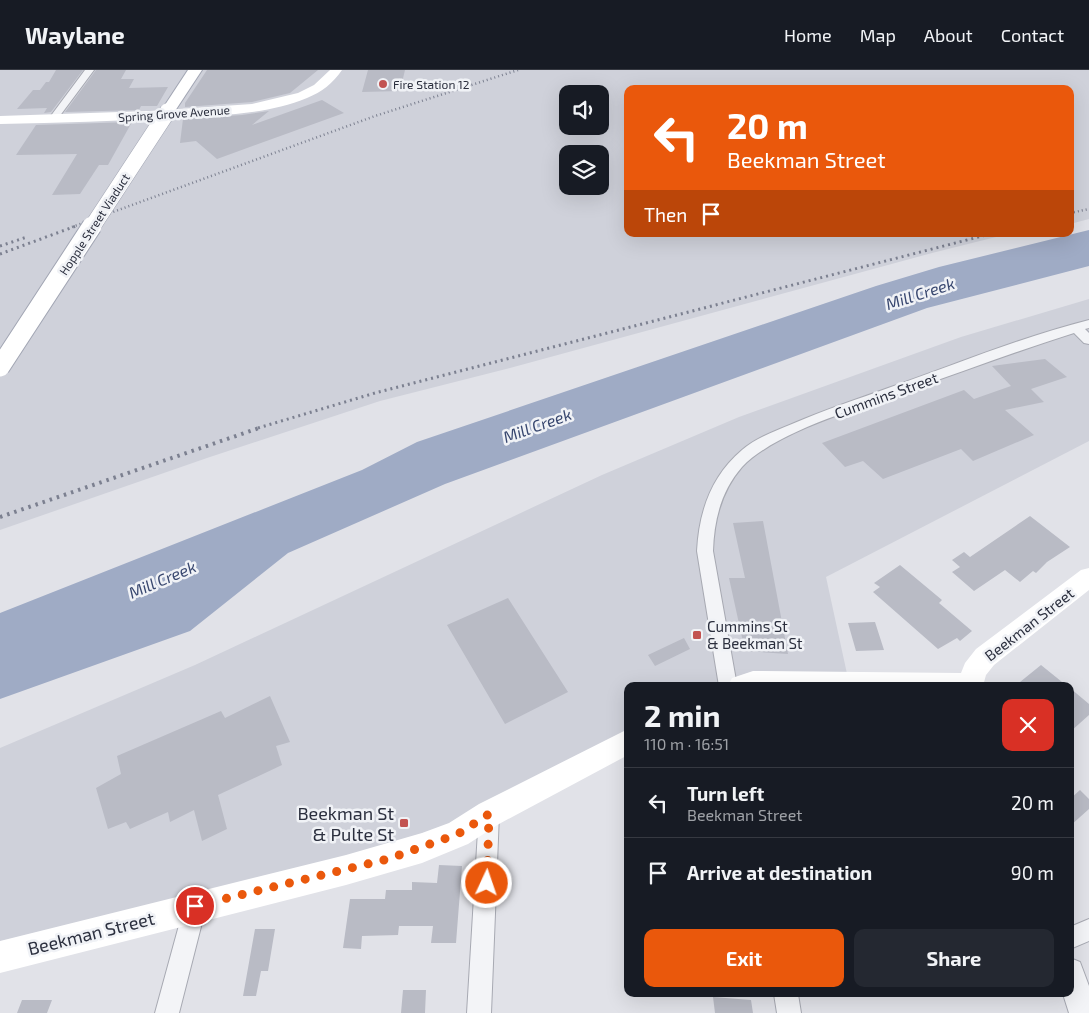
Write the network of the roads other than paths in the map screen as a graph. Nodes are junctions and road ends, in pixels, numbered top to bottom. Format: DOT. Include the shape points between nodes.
graph roads {
  1 [pos="90,70"];
  2 [pos="336,70"];
  3 [pos="191,76"];
  4 [pos="53,119"];
  5 [pos="0,120"];
  6 [pos="1082,326"];
  7 [pos="1089,340"];
  8 [pos="0,367"];
  9 [pos="1089,577"];
  10 [pos="727,682"];
  11 [pos="972,682"];
  12 [pos="624,743"];
  13 [pos="489,814"];
  14 [pos="195,906"];
  15 [pos="1089,930"];
  16 [pos="1074,936"];
  17 [pos="0,957"];
  18 [pos="1074,984"];
  19 [pos="786,997"];
  20 [pos="167,1013"];
  21 [pos="479,1013"];
  22 [pos="789,1013"];
  23 [pos="1084,1013"];
  1 -- 4 [label="street"];
  2 -- 4 [label="main road, Spring Grove Avenue" via="330,79 312,90 266,105 188,113"];
  3 -- 8 [label="main road, Hopple Street Viaduct, bridge"];
  4 -- 5 [label="main road, Spring Grove Avenue"];
  6 -- 7 [label="street"];
  6 -- 10 [label="street, Cummins Street" via="846,408 766,441 732,468 711,506 705,533 705,551"];
  9 -- 11 [label="main road, Beekman Street" via="985,657 974,671"];
  12 -- 13 [label="main road, Beekman Street"];
  13 -- 14 [label="main road, Beekman Street" via="458,834 388,859"];
  13 -- 21 [label="street"];
  14 -- 17 [label="main road, Beekman Street"];
  14 -- 20 [label="street"];
  15 -- 16 [label="street"];
  18 -- 23 [label="street"];
  19 -- 22 [label="street"];
}
